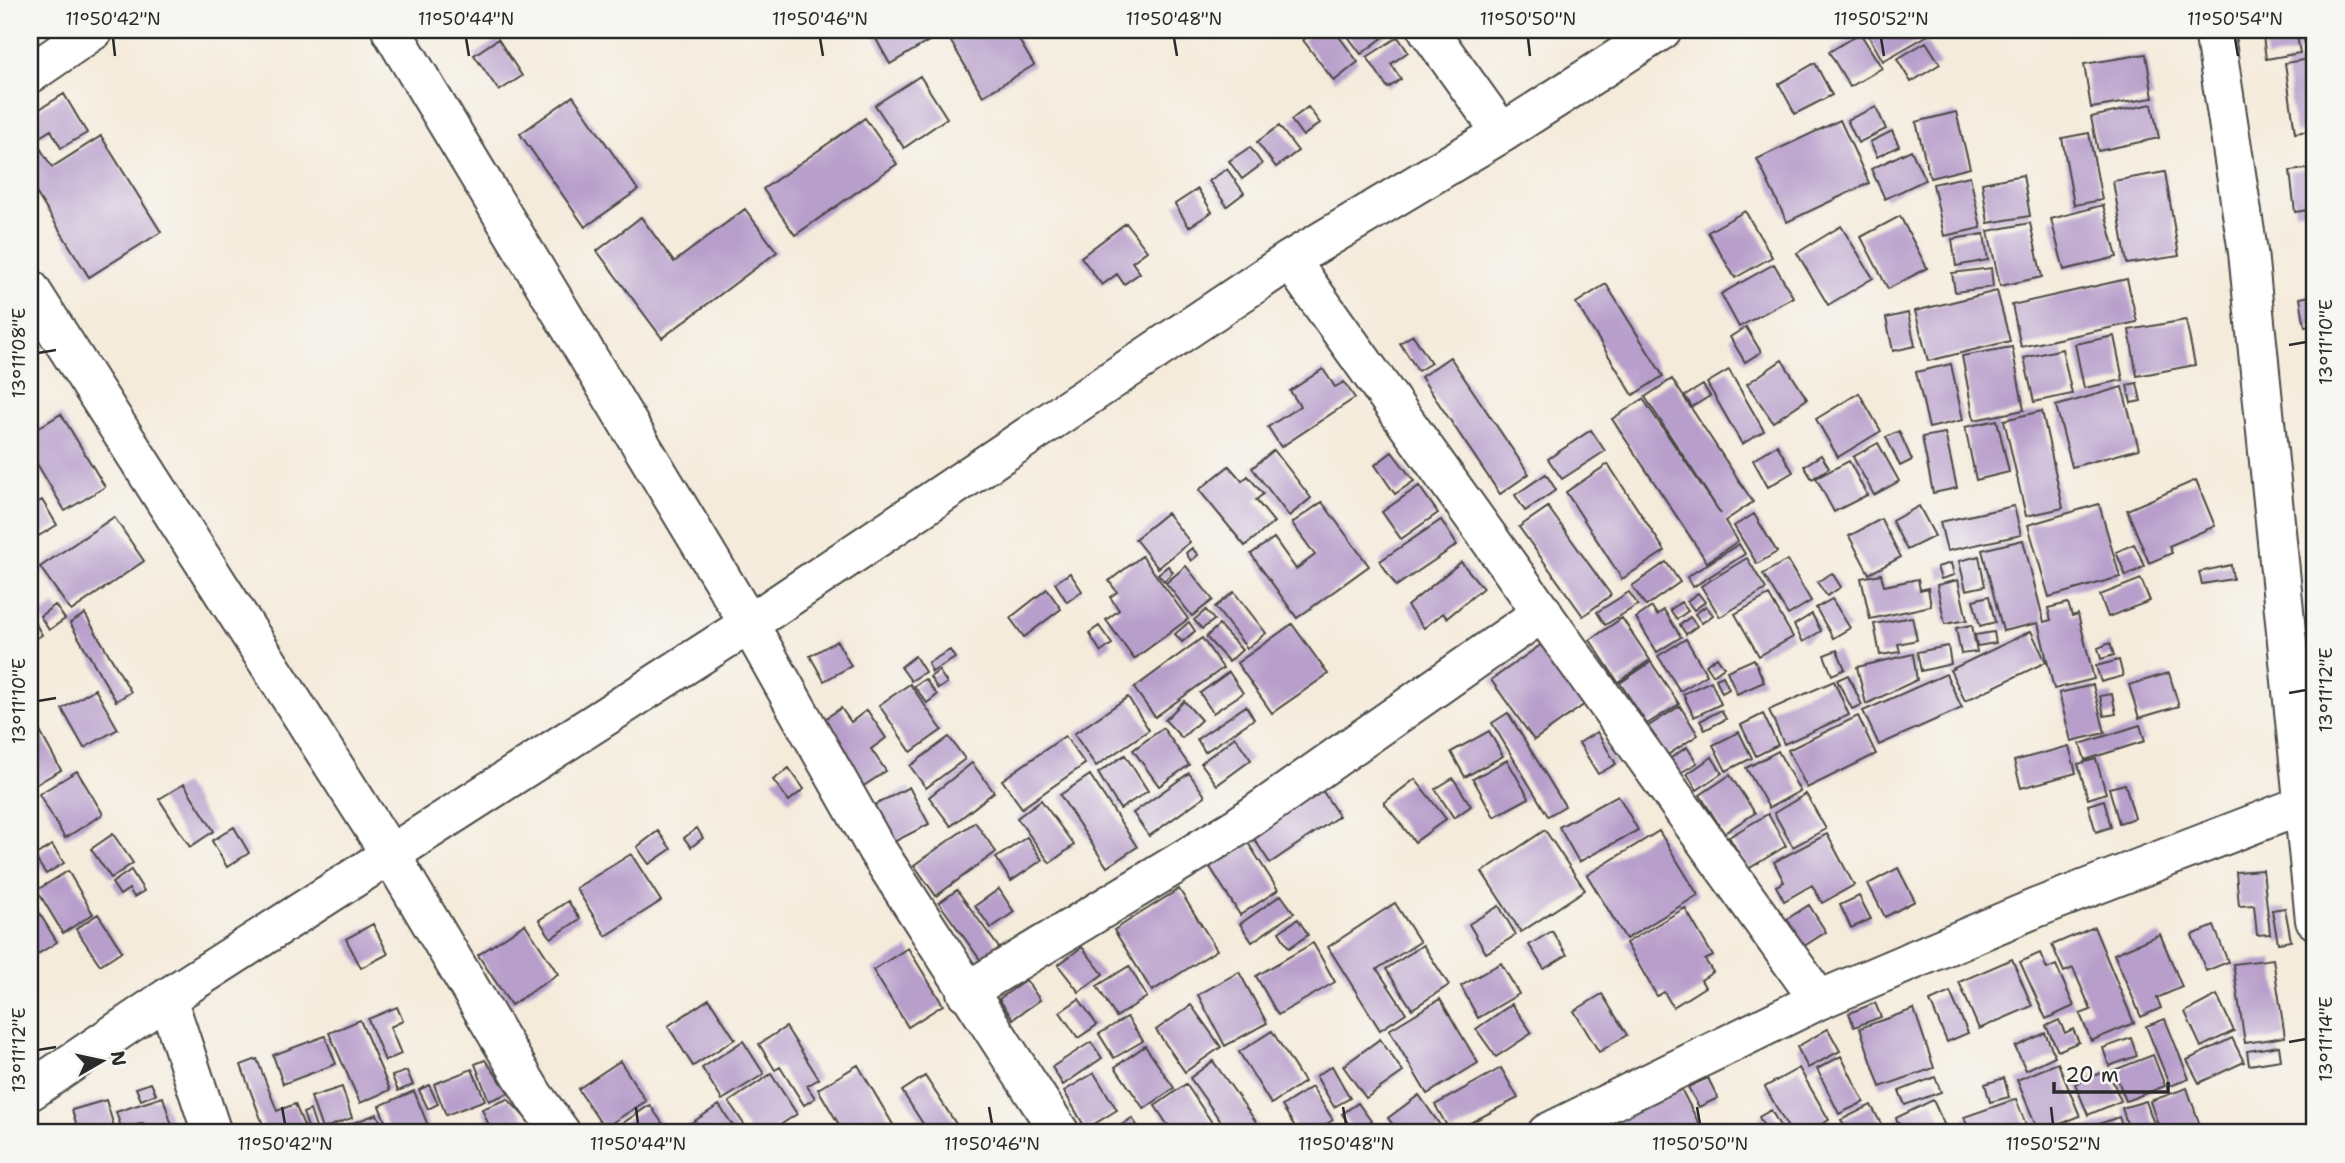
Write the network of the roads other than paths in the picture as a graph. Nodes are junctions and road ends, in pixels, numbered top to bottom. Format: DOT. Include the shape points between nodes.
graph roads {
  1 [pos="94,30"];
  2 [pos="391,30"];
  3 [pos="1428,30"];
  4 [pos="1662,30"];
  5 [pos="2214,30"];
  6 [pos="30,74"];
  7 [pos="1502,133"];
  8 [pos="1290,260"];
  9 [pos="30,289"];
  10 [pos="1542,612"];
  11 [pos="748,624"];
  12 [pos="2309,827"];
  13 [pos="390,854"];
  14 [pos="2315,920"];
  15 [pos="966,992"];
  16 [pos="167,998"];
  17 [pos="1819,1000"];
  18 [pos="30,1091"];
  19 [pos="212,1133"];
  20 [pos="561,1133"];
  21 [pos="1060,1133"];
  22 [pos="1547,1133"];
  1 -- 6 [label="street"];
  2 -- 11 [label="street"];
  3 -- 7 [label="street"];
  4 -- 7 [label="street"];
  5 -- 12 [label="street" via="2248,252"];
  7 -- 8 [label="street"];
  8 -- 10 [label="street"];
  8 -- 11 [label="street"];
  9 -- 13 [label="street"];
  10 -- 15 [label="street" via="1237,827"];
  10 -- 17 [label="street"];
  11 -- 13 [label="street"];
  11 -- 15 [label="street" via="877,850"];
  12 -- 14 [label="street"];
  12 -- 17 [label="street" via="2036,908"];
  13 -- 16 [label="street"];
  13 -- 20 [label="street" via="534,1096"];
  15 -- 21 [label="street"];
  16 -- 18 [label="street"];
  16 -- 19 [label="street"];
  17 -- 22 [label="street"];
}
